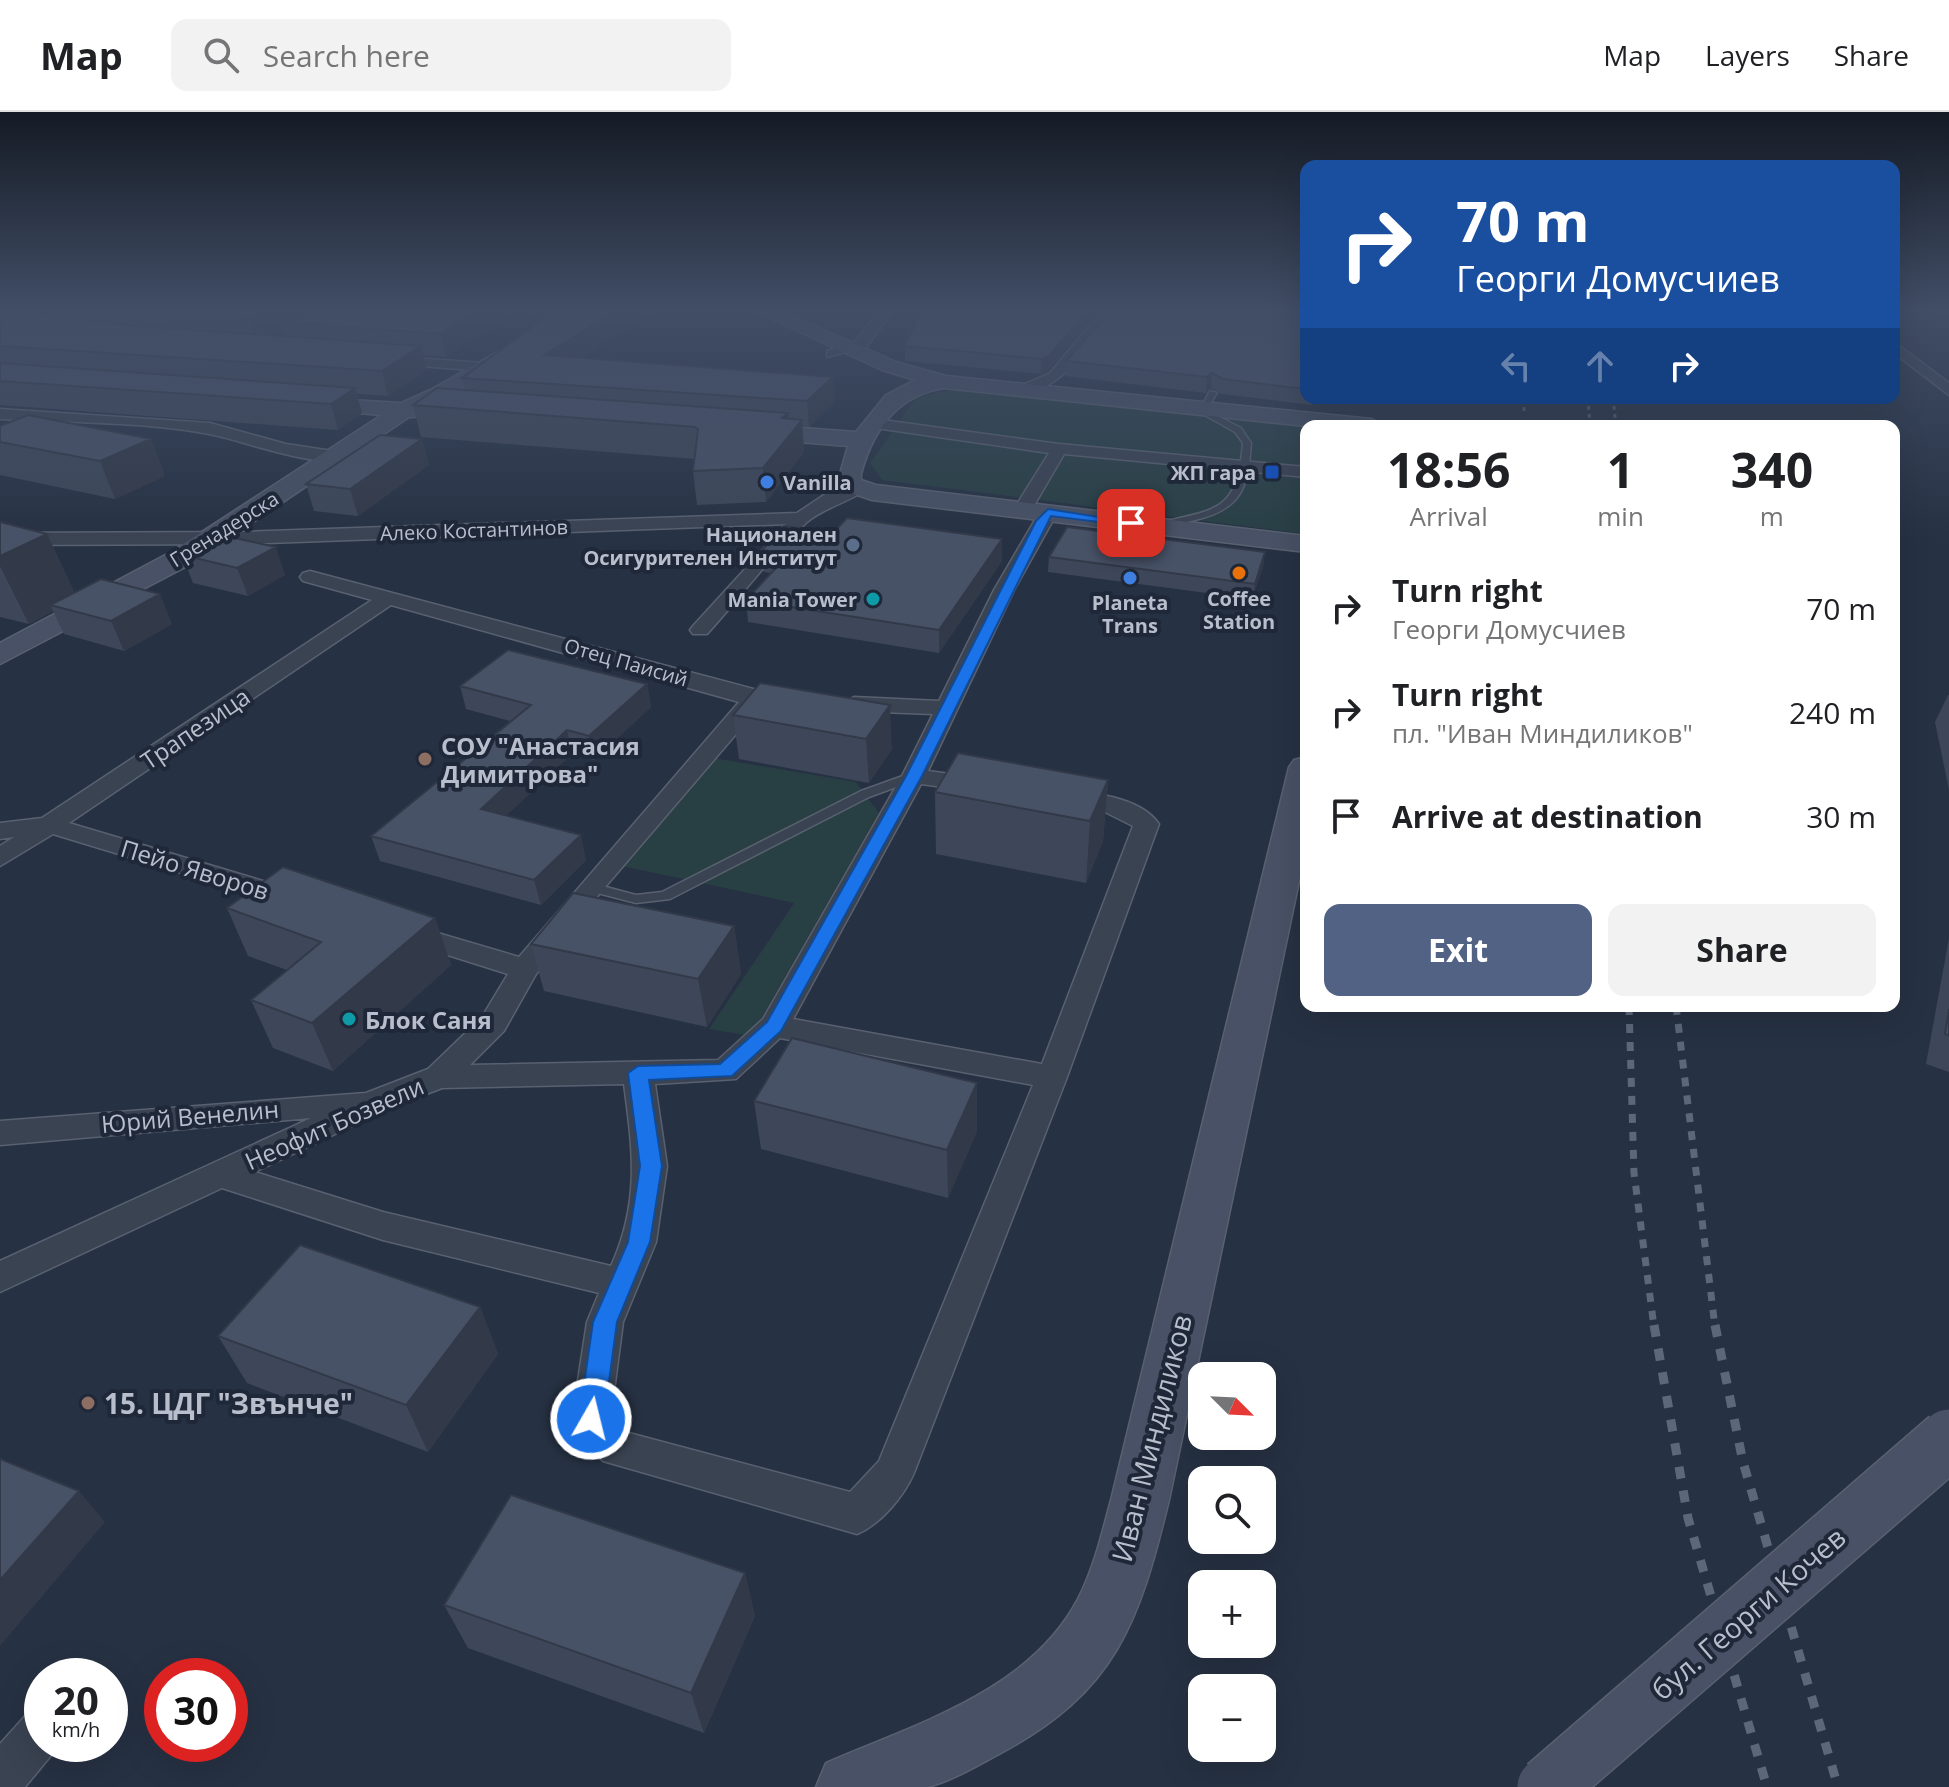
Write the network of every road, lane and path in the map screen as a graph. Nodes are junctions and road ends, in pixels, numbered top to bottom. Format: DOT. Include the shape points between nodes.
graph roads {
  1 [pos="455,386"];
  2 [pos="892,386"];
  3 [pos="927,386"];
  4 [pos="1002,386"];
  5 [pos="1032,386"];
  6 [pos="1028,388"];
  7 [pos="899,393"];
  8 [pos="288,395"];
  9 [pos="1203,402"];
  10 [pos="429,403"];
  11 [pos="478,410"];
  12 [pos="0,414"];
  13 [pos="83,419"];
  14 [pos="1379,420"];
  15 [pos="723,429"];
  16 [pos="869,432"];
  17 [pos="41,436"];
  18 [pos="1059,449"];
  19 [pos="339,457"];
  20 [pos="1247,465"];
  21 [pos="1300,471"];
  22 [pos="857,489"];
  23 [pos="1036,511"];
  24 [pos="801,518"];
  25 [pos="1159,526"];
  26 [pos="210,538"];
  27 [pos="243,538"];
  28 [pos="0,539"];
  29 [pos="1300,543"];
  30 [pos="310,577"];
  31 [pos="390,597"];
  32 [pos="700,630"];
  33 [pos="0,655"];
  34 [pos="0,676"];
  35 [pos="754,699"];
  36 [pos="784,700"];
  37 [pos="829,703"];
  38 [pos="949,708"];
  39 [pos="914,776"];
  40 [pos="1300,793"];
  41 [pos="50,825"];
  42 [pos="0,831"];
  43 [pos="0,858"];
  44 [pos="591,887"];
  45 [pos="317,906"];
  46 [pos="376,924"];
  47 [pos="525,969"];
  48 [pos="774,1026"];
  49 [pos="638,1073"];
  50 [pos="439,1077"];
  51 [pos="1052,1077"];
  52 [pos="379,1100"];
  53 [pos="0,1133"];
  54 [pos="219,1174"];
  55 [pos="0,1277"];
  56 [pos="621,1283"];
  57 [pos="1949,1439"];
  58 [pos="24,1752"];
  59 [pos="0,1780"];
  60 [pos="850,1787"];
  61 [pos="1547,1787"];
  1 -- 10 [label="street, Гренадерска"];
  2 -- 7 [label="street"];
  3 -- 7 [label="street"];
  4 -- 6 [label="street"];
  5 -- 6 [label="street"];
  6 -- 9 [label="street"];
  7 -- 16 [label="street"];
  8 -- 10 [label="street"];
  9 -- 14 [label="street"];
  9 -- 20 [label="lane" via="1238,430 1247,443"];
  10 -- 11 [label="street"];
  10 -- 19 [label="street, Гренадерска"];
  10 -- 27 [label="street, Гренадерска"];
  12 -- 13 [label="street"];
  13 -- 17 [label="street"];
  13 -- 19 [label="street" via="210,428 285,449"];
  15 -- 16 [label="street"];
  16 -- 18 [label="street"];
  16 -- 22 [label="street" via="853,456 847,478"];
  18 -- 20 [label="street"];
  18 -- 23 [label="street"];
  19 -- 26 [label="street, Гренадерска"];
  20 -- 21 [label="street"];
  20 -- 25 [label="lane" via="1241,492 1230,504"];
  22 -- 23 [label="street"];
  22 -- 24 [label="street"];
  23 -- 25 [label="street"];
  23 -- 38 [label="street"];
  24 -- 27 [label="street, Алеко Костантинов"];
  24 -- 32 [label="street"];
  25 -- 29 [label="street"];
  26 -- 27 [label="street, Алеко Костантинов"];
  26 -- 28 [label="street, Алеко Костантинов"];
  26 -- 33 [label="street, Гренадерска"];
  27 -- 34 [label="street, Гренадерска"];
  30 -- 31 [label="street, Отец Паисий"];
  31 -- 35 [label="street, Отец Паисий"];
  31 -- 41 [label="street, Трапезица"];
  35 -- 36 [label="street, Отец Паисий"];
  35 -- 44 [label="street, Неофит Бозвели"];
  37 -- 38 [label="street"];
  38 -- 39 [label="street"];
  39 -- 44 [label="lane" via="865,794 665,896 636,899"];
  39 -- 48 [label="street"];
  39 -- 51 [label="street" via="1107,802 1146,824"];
  40 -- 60 [label="street, Иван Миндиликов" via="1140,1500 1104,1611 1077,1657 1033,1697 985,1727"];
  41 -- 42 [label="street"];
  41 -- 43 [label="street, Трапезица"];
  41 -- 45 [label="street, Пейо Яворов"];
  44 -- 47 [label="street, Неофит Бозвели"];
  46 -- 47 [label="street"];
  47 -- 50 [label="street, Неофит Бозвели" via="493,1024"];
  48 -- 49 [label="street" via="725,1071"];
  48 -- 51 [label="street"];
  49 -- 50 [label="street"];
  49 -- 56 [label="street" via="651,1166 639,1242"];
  50 -- 52 [label="street, Неофит Бозвели"];
  51 -- 56 [label="street" via="894,1473 857,1514 617,1448 591,1419 605,1322"];
  52 -- 53 [label="street, Юрий Венелин"];
  52 -- 54 [label="street, Неофит Бозвели"];
  54 -- 55 [label="street, Неофит Бозвели"];
  54 -- 56 [label="street" via="383,1226"];
  57 -- 61 [label="street, бул. Георги Кочев, bridge"];
  58 -- 59 [label="street"];
}
